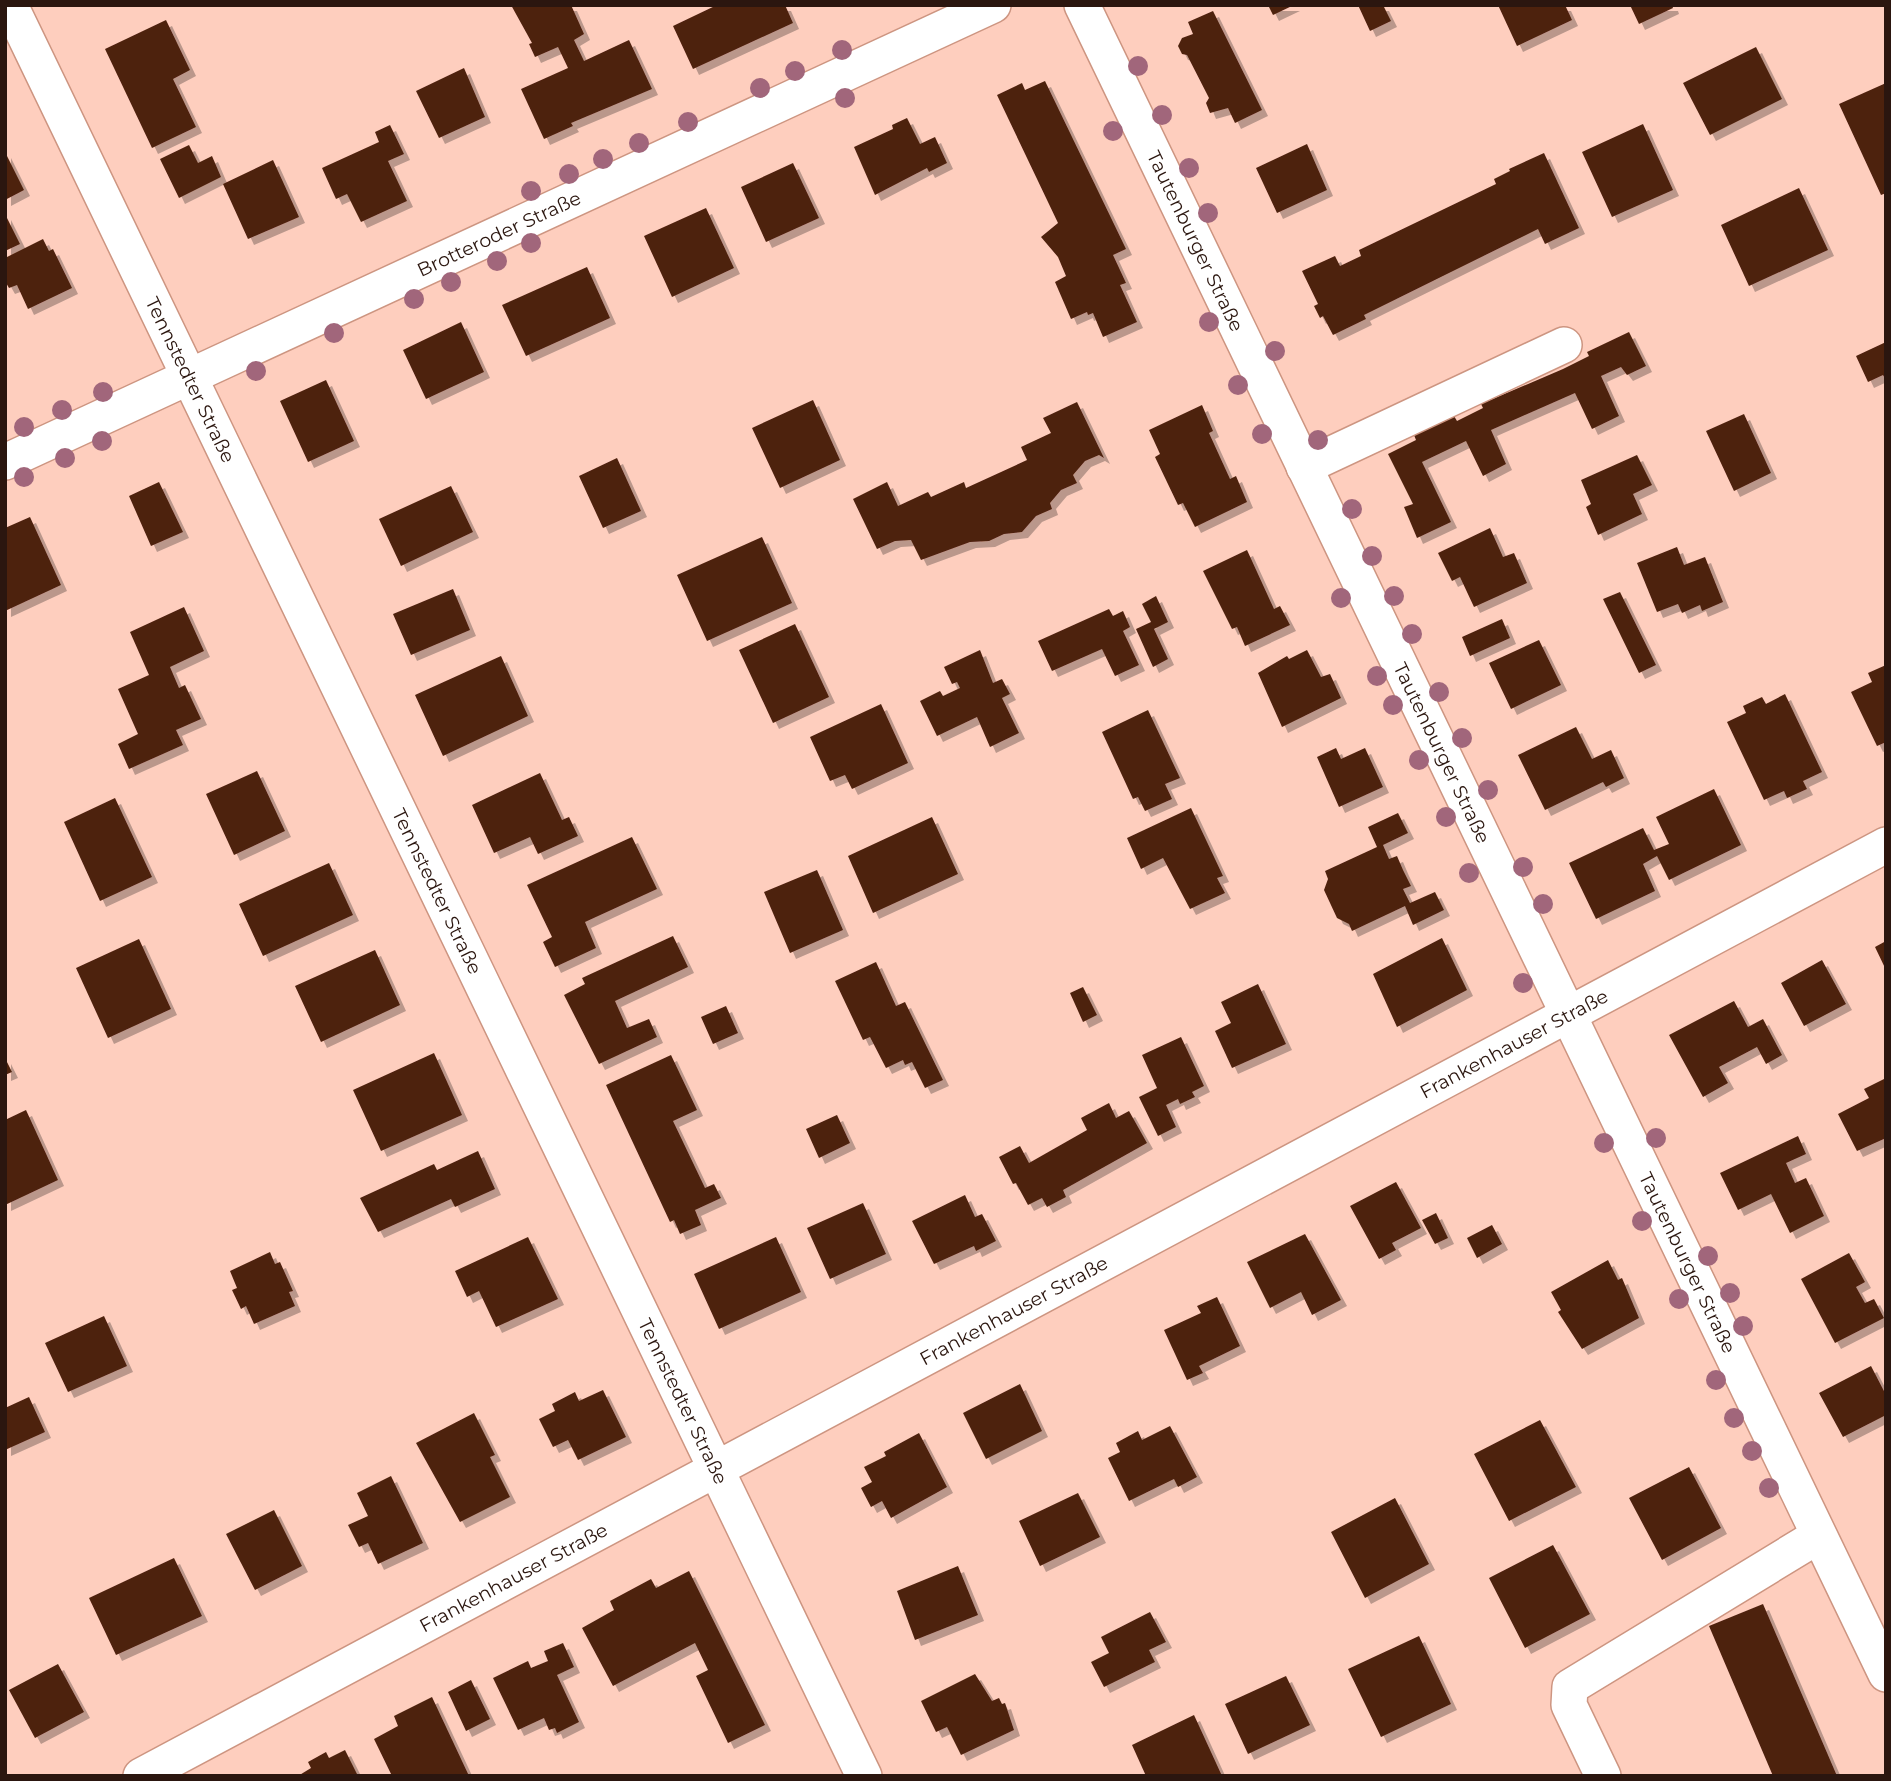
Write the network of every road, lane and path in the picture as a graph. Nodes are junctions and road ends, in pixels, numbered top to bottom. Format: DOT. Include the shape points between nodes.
graph roads {
  1 [pos="10,5"];
  2 [pos="993,5"];
  3 [pos="1082,5"];
  4 [pos="1564,345"];
  5 [pos="190,377"];
  6 [pos="5,462"];
  7 [pos="1304,467"];
  8 [pos="1886,845"];
  9 [pos="1568,1015"];
  10 [pos="717,1470"];
  11 [pos="1818,1536"];
  12 [pos="1886,1674"];
  13 [pos="141,1776"];
  14 [pos="864,1776"];
  15 [pos="1602,1776"];
  1 -- 5 [label="street, Tennstedter Straße"];
  2 -- 5 [label="street, Brotteroder Straße"];
  3 -- 7 [label="street, Tautenburger Straße"];
  4 -- 7 [label="street"];
  5 -- 6 [label="street, Brotteroder Straße"];
  5 -- 10 [label="street, Tennstedter Straße"];
  7 -- 9 [label="street, Tautenburger Straße"];
  8 -- 9 [label="street, Frankenhauser Straße"];
  9 -- 10 [label="street, Frankenhauser Straße"];
  9 -- 11 [label="street, Tautenburger Straße"];
  10 -- 13 [label="street, Frankenhauser Straße"];
  10 -- 14 [label="street, Tennstedter Straße"];
  11 -- 12 [label="street, Tautenburger Straße"];
  11 -- 15 [label="street" via="1570,1687 1569,1705"];
}
